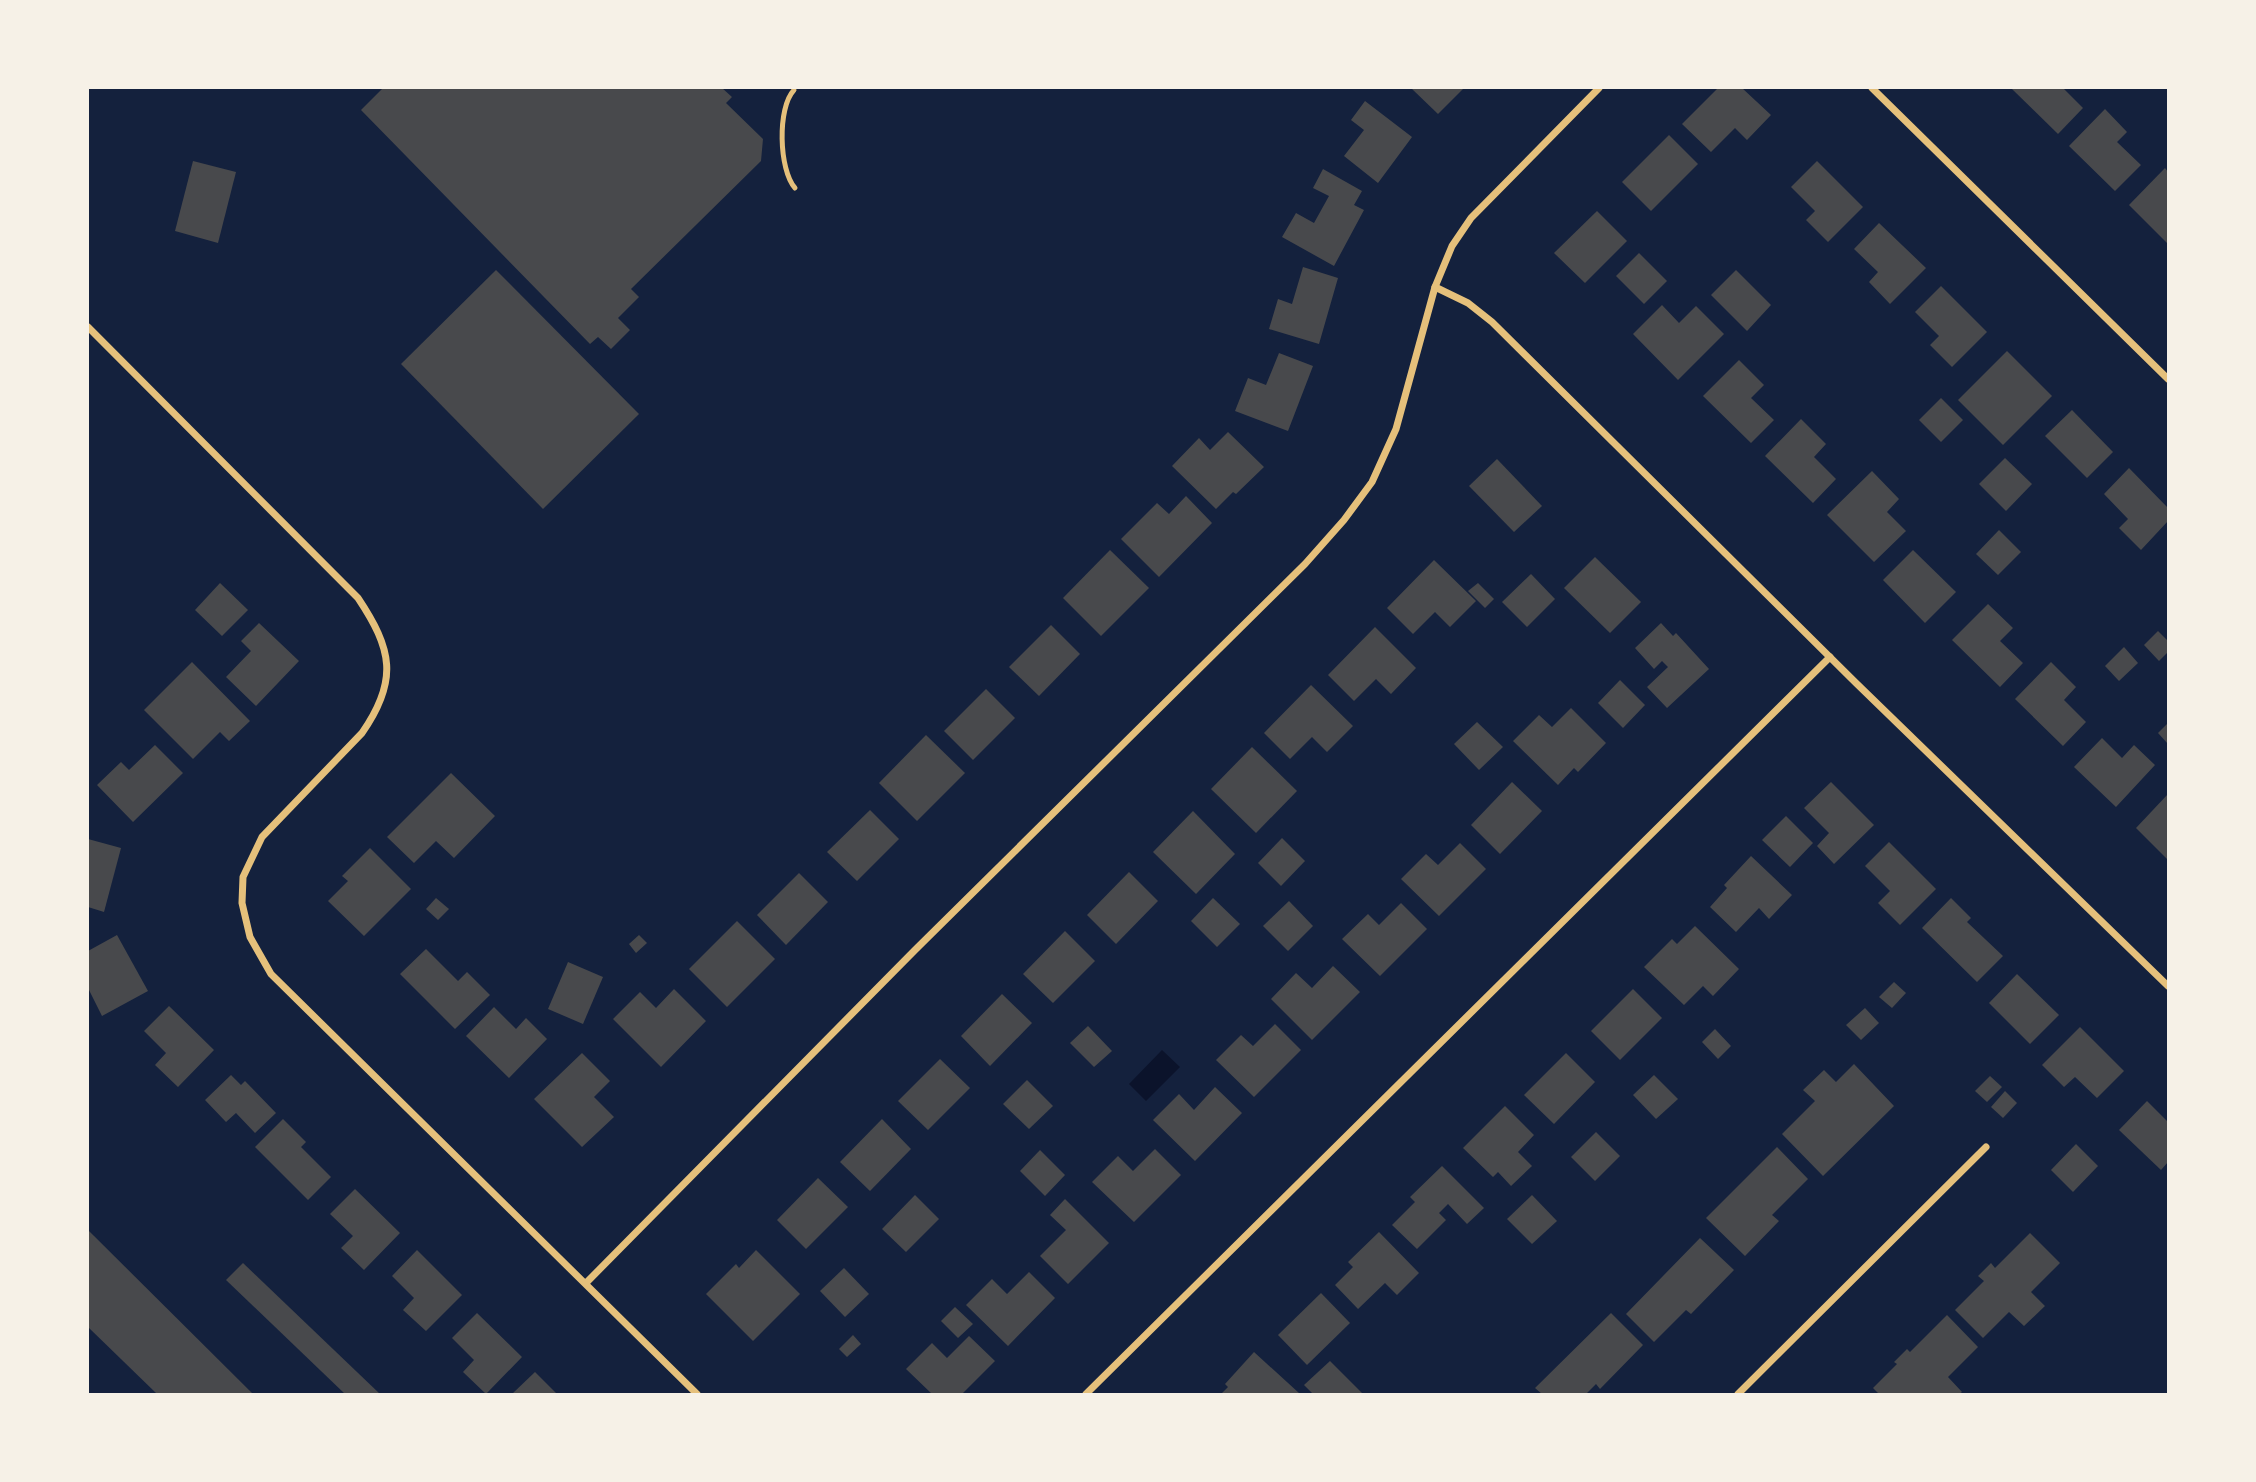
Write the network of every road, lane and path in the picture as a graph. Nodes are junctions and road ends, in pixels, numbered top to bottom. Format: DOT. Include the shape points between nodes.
graph roads {
  1 [pos="1599,88"];
  2 [pos="1872,88"];
  3 [pos="794,90"];
  4 [pos="795,188"];
  5 [pos="1435,286"];
  6 [pos="88,327"];
  7 [pos="2168,379"];
  8 [pos="1830,657"];
  9 [pos="2168,986"];
  10 [pos="1986,1147"];
  11 [pos="586,1283"];
  12 [pos="697,1395"];
  13 [pos="1086,1395"];
  14 [pos="1738,1395"];
  1 -- 5 [label="street" via="1471,218 1452,246"];
  2 -- 7 [label="street"];
  3 -- 4 [label="lane" via="782,138 785,165"];
  5 -- 8 [label="street" via="1462,298 1492,322"];
  5 -- 11 [label="street" via="1396,429 1372,482 1344,520"];
  6 -- 11 [label="street" via="358,598 386,649 383,694 370,721 262,837 251,857 243,877 242,903 250,937 271,974"];
  8 -- 9 [label="street"];
  8 -- 13 [label="street"];
  10 -- 14 [label="street"];
  11 -- 12 [label="street"];
}
